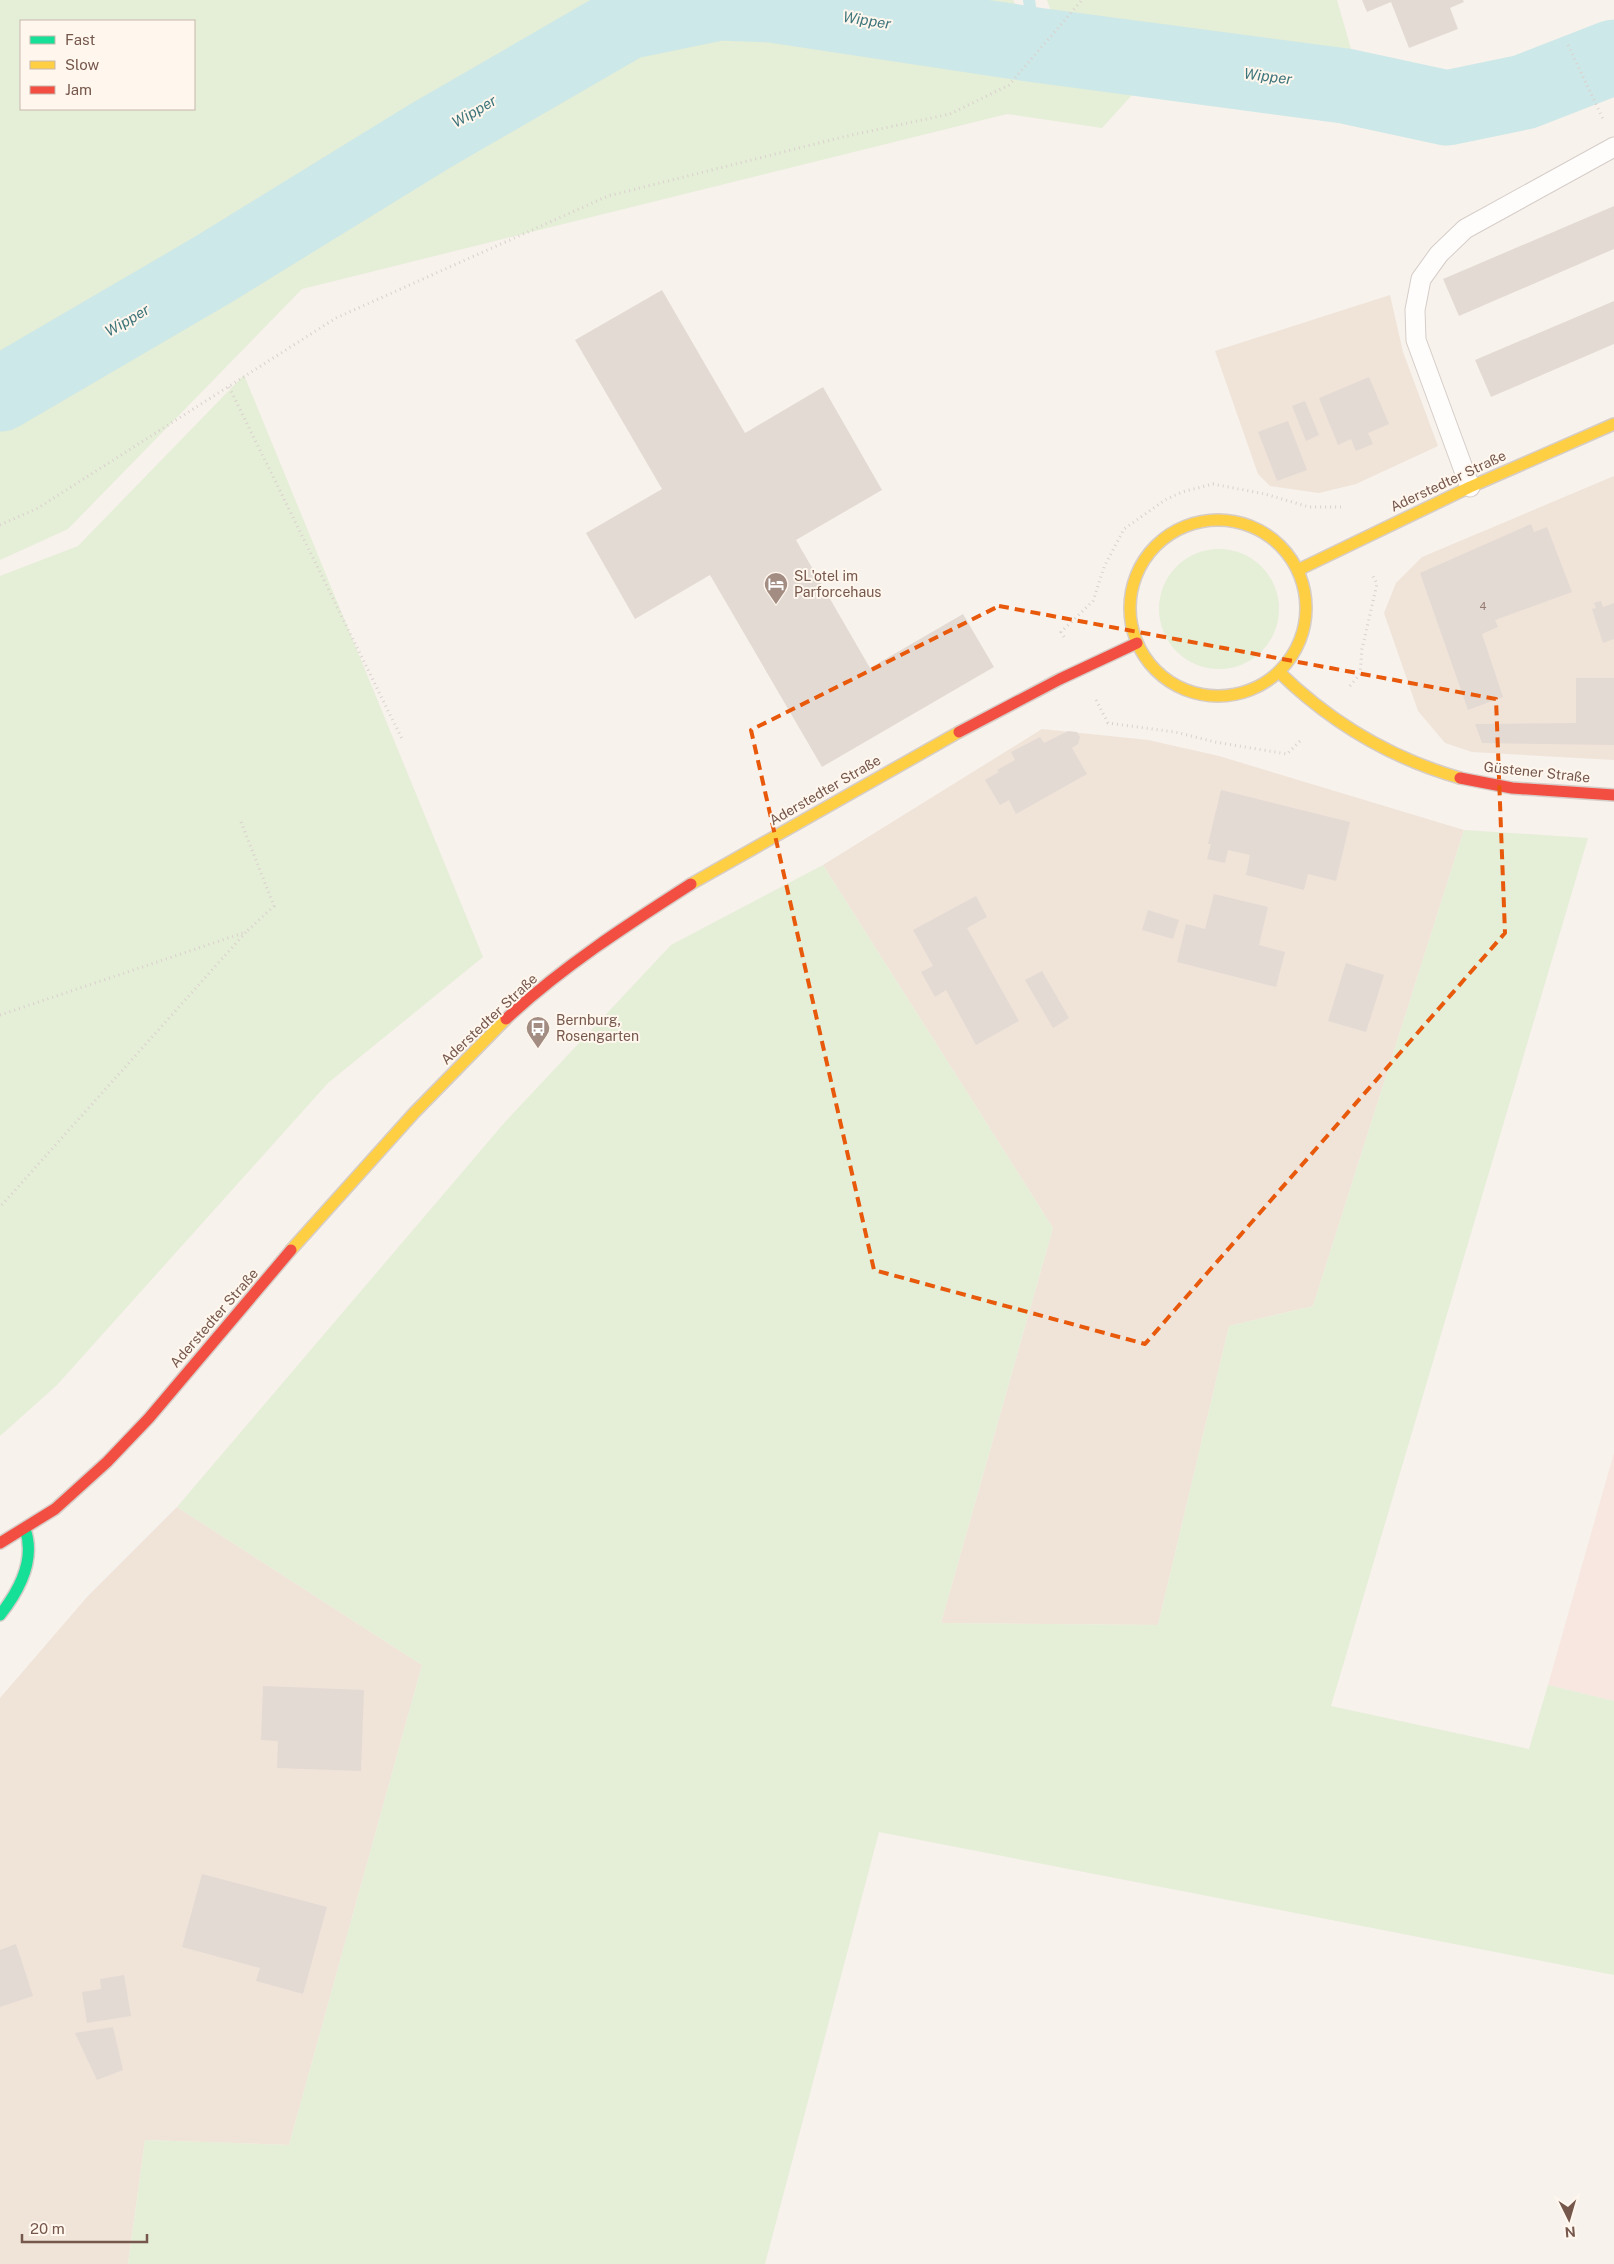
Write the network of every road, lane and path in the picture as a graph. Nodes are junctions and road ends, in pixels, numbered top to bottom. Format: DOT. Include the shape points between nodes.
graph roads {
  1 [pos="1082,0"];
  2 [pos="1568,45"];
  3 [pos="1606,124"];
  4 [pos="1614,146"];
  5 [pos="229,387"];
  6 [pos="1614,424"];
  7 [pos="1470,487"];
  8 [pos="0,525"];
  9 [pos="1355,542"];
  10 [pos="1298,570"];
  11 [pos="1137,643"];
  12 [pos="1080,669"];
  13 [pos="1279,672"];
  14 [pos="1326,716"];
  15 [pos="403,741"];
  16 [pos="1614,794"];
  17 [pos="241,822"];
  18 [pos="246,932"];
  19 [pos="0,1015"];
  20 [pos="0,1207"];
  21 [pos="25,1529"];
  22 [pos="0,1543"];
  23 [pos="0,1615"];
  1 -- 5 [label="path" via="1009,85 950,114 847,136 608,196 336,318"];
  2 -- 3 [label="path"];
  4 -- 7 [label="lane" via="1465,229 1439,254 1420,279 1415,310 1416,340"];
  5 -- 8 [label="path" via="38,508"];
  5 -- 15 [label="path"];
  6 -- 7 [label="street, Aderstedter Straße"];
  7 -- 9 [label="street, Aderstedter Straße"];
  9 -- 10 [label="street, Aderstedter Straße"];
  9 -- 12 [label="path" via="1338,508 1309,507 1213,484 1182,492 1124,529 1104,567 1093,601 1061,632"];
  9 -- 14 [label="path" via="1377,584 1362,649 1360,674"];
  10 -- 11 [label="street" via="1275,541 1242,523 1204,521 1180,529 1158,544 1135,577 1130,617"];
  10 -- 13 [label="street" via="1306,616 1297,646"];
  11 -- 12 [label="street, Aderstedter Straße"];
  11 -- 13 [label="street" via="1152,667 1162,676 1200,695 1232,695 1265,683"];
  12 -- 14 [label="path" via="1108,723 1175,732 1287,754"];
  12 -- 21 [label="street, Aderstedter Straße" via="966,727 669,897 597,946 520,1006 438,1088 317,1221 135,1432 74,1493"];
  13 -- 14 [label="street, Güstener Straße"];
  14 -- 16 [label="street, Güstener Straße" via="1382,748 1455,776 1529,789"];
  17 -- 18 [label="path" via="274,906"];
  18 -- 19 [label="path"];
  18 -- 20 [label="path"];
  21 -- 22 [label="street, Aderstedter Straße"];
  21 -- 23 [label="street" via="29,1547 23,1576"];
}
